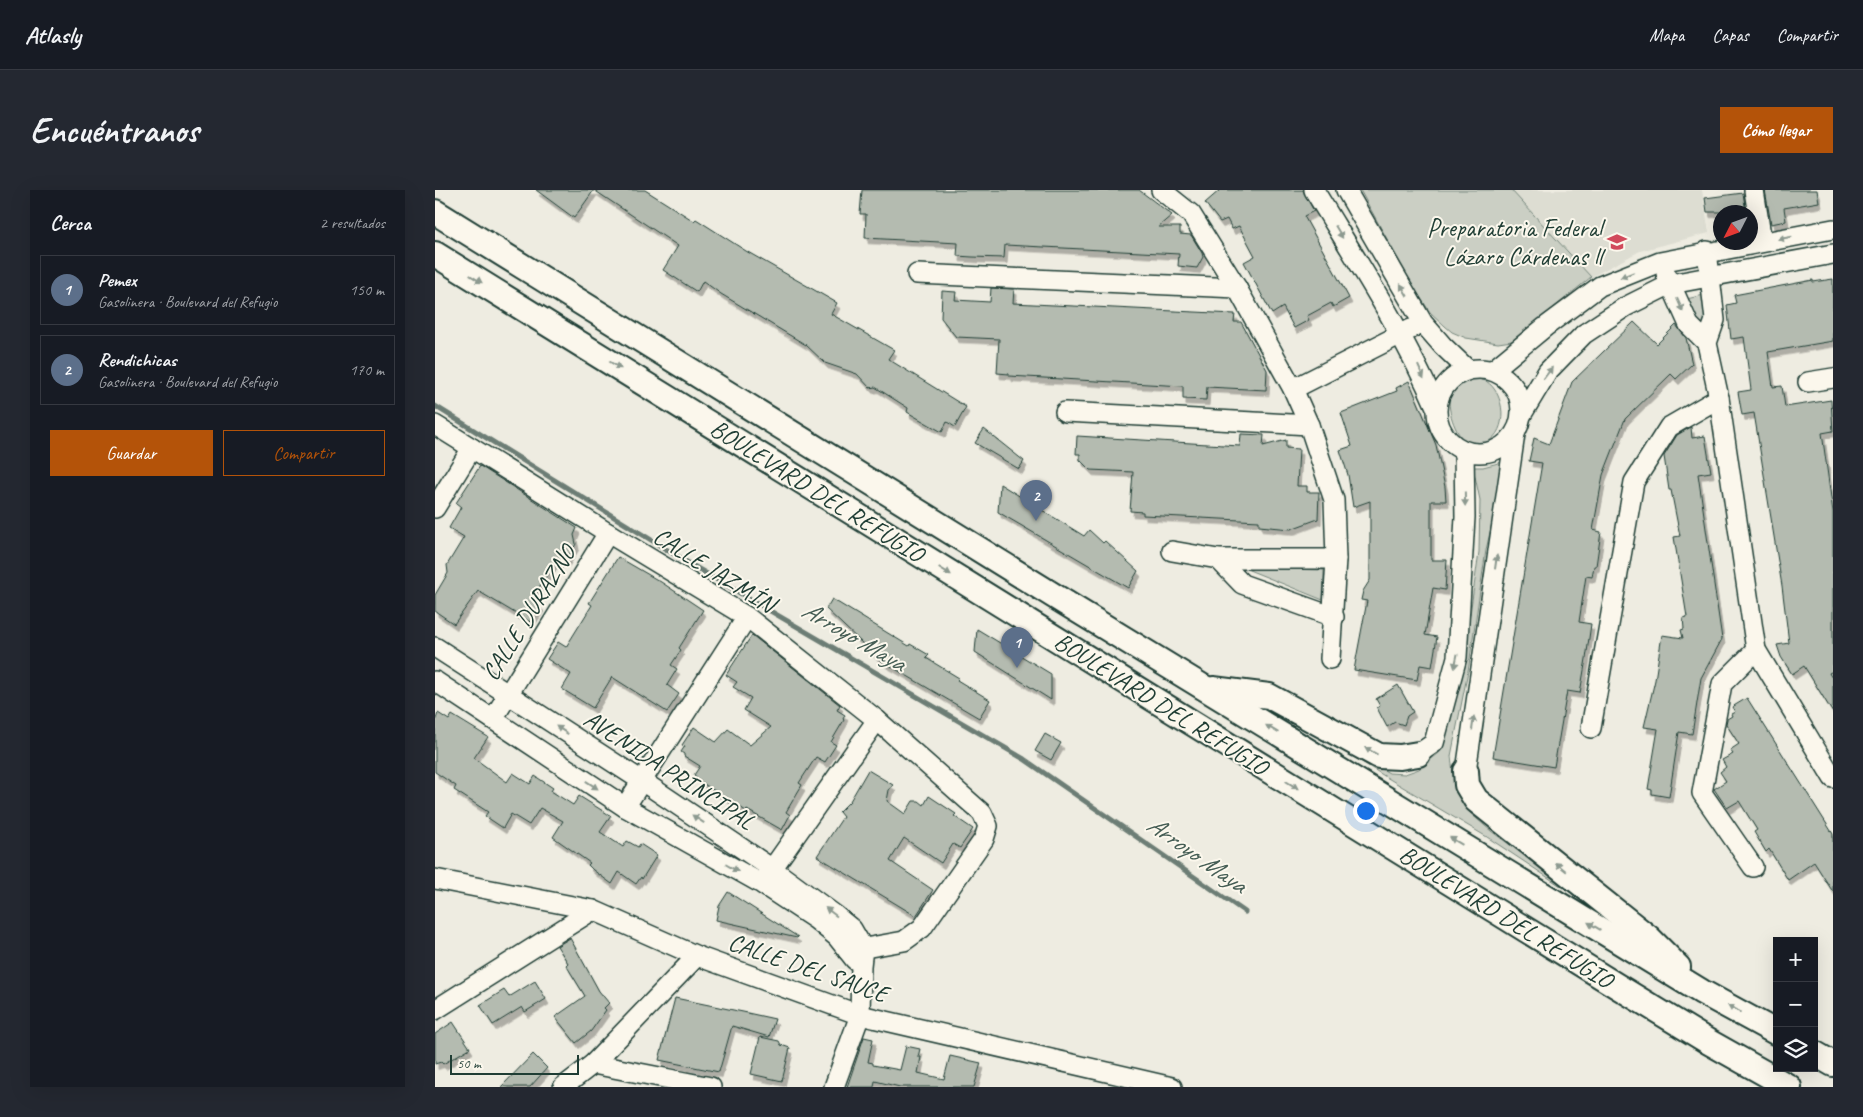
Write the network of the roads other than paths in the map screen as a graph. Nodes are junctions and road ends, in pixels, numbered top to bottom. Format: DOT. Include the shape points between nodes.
graph roads {
  1 [pos="1161,190"];
  2 [pos="1314,190"];
  3 [pos="1346,190"];
  4 [pos="1754,190"];
  5 [pos="435,212"];
  6 [pos="1833,229"];
  7 [pos="1762,242"];
  8 [pos="1707,252"];
  9 [pos="435,254"];
  10 [pos="1833,254"];
  11 [pos="1660,262"];
  12 [pos="917,274"];
  13 [pos="1710,277"];
  14 [pos="1671,284"];
  15 [pos="1237,288"];
  16 [pos="1423,323"];
  17 [pos="1401,334"];
  18 [pos="1707,343"];
  19 [pos="1467,369"];
  20 [pos="1493,370"];
  21 [pos="1833,378"];
  22 [pos="1809,382"];
  23 [pos="1293,389"];
  24 [pos="1719,398"];
  25 [pos="1436,406"];
  26 [pos="1065,412"];
  27 [pos="1522,414"];
  28 [pos="435,425"];
  29 [pos="1309,425"];
  30 [pos="1515,434"];
  31 [pos="471,448"];
  32 [pos="1464,451"];
  33 [pos="435,508"];
  34 [pos="608,533"];
  35 [pos="1172,551"];
  36 [pos="1217,559"];
  37 [pos="1336,560"];
  38 [pos="1334,617"];
  39 [pos="747,618"];
  40 [pos="435,647"];
  41 [pos="1756,650"];
  42 [pos="1330,660"];
  43 [pos="435,681"];
  44 [pos="1205,688"];
  45 [pos="507,694"];
  46 [pos="493,719"];
  47 [pos="877,720"];
  48 [pos="1591,728"];
  49 [pos="1418,754"];
  50 [pos="1465,771"];
  51 [pos="1833,778"];
  52 [pos="642,781"];
  53 [pos="625,807"];
  54 [pos="1753,866"];
  55 [pos="766,876"];
  56 [pos="435,879"];
  57 [pos="593,910"];
  58 [pos="856,949"];
  59 [pos="697,956"];
  60 [pos="1702,992"];
  61 [pos="435,1010"];
  62 [pos="860,1015"];
  63 [pos="1773,1031"];
  64 [pos="1818,1055"];
  65 [pos="593,1064"];
  66 [pos="1833,1064"];
  67 [pos="563,1087"];
  68 [pos="711,1087"];
  69 [pos="834,1087"];
  70 [pos="1172,1087"];
  71 [pos="1789,1087"];
  1 -- 15 [label="street" via="1191,214"];
  2 -- 17 [label="street, one-way"];
  16 -- 3 [label="street, one-way"];
  4 -- 7 [label="street"];
  5 -- 44 [label="main road, BOULEVARD DEL REFUGIO"];
  6 -- 7 [label="street, one-way"];
  7 -- 8 [label="street"];
  8 -- 11 [label="street"];
  8 -- 13 [label="street"];
  9 -- 71 [label="main road, BOULEVARD DEL REFUGIO, one-way" via="1617,986"];
  10 -- 13 [label="street"];
  11 -- 14 [label="street"];
  11 -- 20 [label="street, one-way" via="1600,286"];
  12 -- 15 [label="street"];
  13 -- 14 [label="street"];
  13 -- 18 [label="street" via="1715,320"];
  14 -- 18 [label="street, one-way" via="1689,325"];
  27 -- 14 [label="street, one-way" via="1548,372 1584,334 1625,307"];
  15 -- 23 [label="street"];
  16 -- 17 [label="street"];
  16 -- 19 [label="street"];
  17 -- 23 [label="street"];
  17 -- 25 [label="street, one-way"];
  18 -- 24 [label="street"];
  19 -- 20 [label="street"];
  19 -- 25 [label="street" via="1446,383"];
  20 -- 27 [label="street" via="1515,387 1521,400"];
  21 -- 22 [label="street"];
  23 -- 29 [label="street"];
  24 -- 41 [label="street"];
  24 -- 48 [label="street" via="1669,427 1634,482"];
  25 -- 32 [label="street" via="1437,420 1443,433"];
  26 -- 29 [label="street"];
  27 -- 30 [label="street"];
  28 -- 31 [label="street, CALLE JAZMÍN"];
  29 -- 37 [label="street" via="1334,500"];
  30 -- 32 [label="street" via="1498,449 1475,453"];
  50 -- 30 [label="street, one-way"];
  31 -- 33 [label="street"];
  31 -- 34 [label="street, CALLE JAZMÍN"];
  32 -- 49 [label="street, one-way" via="1465,517 1457,657 1434,743"];
  34 -- 39 [label="street, CALLE JAZMÍN"];
  34 -- 45 [label="street, CALLE DURAZNO"];
  35 -- 36 [label="street"];
  36 -- 37 [label="street"];
  36 -- 38 [label="street" via="1242,584"];
  37 -- 38 [label="street"];
  38 -- 42 [label="street"];
  39 -- 47 [label="street, CALLE JAZMÍN"];
  39 -- 52 [label="street"];
  40 -- 45 [label="street, AVENIDA PRINCIPAL"];
  41 -- 51 [label="street"];
  41 -- 54 [label="street" via="1723,684 1703,794"];
  43 -- 46 [label="street, AVENIDA PRINCIPAL"];
  49 -- 44 [label="main road, one-way" via="1379,756 1269,696"];
  60 -- 44 [label="main road, BOULEVARD DEL REFUGIO, one-way"];
  45 -- 46 [label="street, CALLE DURAZNO"];
  52 -- 45 [label="street, AVENIDA PRINCIPAL, one-way"];
  46 -- 53 [label="street, AVENIDA PRINCIPAL, one-way"];
  47 -- 55 [label="street"];
  47 -- 58 [label="street, CALLE JAZMÍN" via="982,813 988,826 984,839 921,928 904,941"];
  60 -- 50 [label="main road, one-way" via="1649,938 1477,800 1467,786"];
  52 -- 53 [label="street"];
  55 -- 52 [label="street, AVENIDA PRINCIPAL, one-way"];
  53 -- 55 [label="street, AVENIDA PRINCIPAL, one-way"];
  55 -- 58 [label="street, AVENIDA PRINCIPAL" via="837,937"];
  56 -- 57 [label="street, CALLE DEL SAUCE"];
  57 -- 59 [label="street, CALLE DEL SAUCE"];
  57 -- 61 [label="street"];
  58 -- 62 [label="street, AVENIDA PRINCIPAL" via="861,966"];
  59 -- 62 [label="street, CALLE DEL SAUCE"];
  59 -- 65 [label="street"];
  63 -- 60 [label="main road, BOULEVARD DEL REFUGIO, one-way"];
  62 -- 69 [label="street"];
  62 -- 70 [label="street, CALLE DEL SAUCE"];
  64 -- 66 [label="main road"];
  65 -- 67 [label="street"];
  65 -- 68 [label="street"];
}
